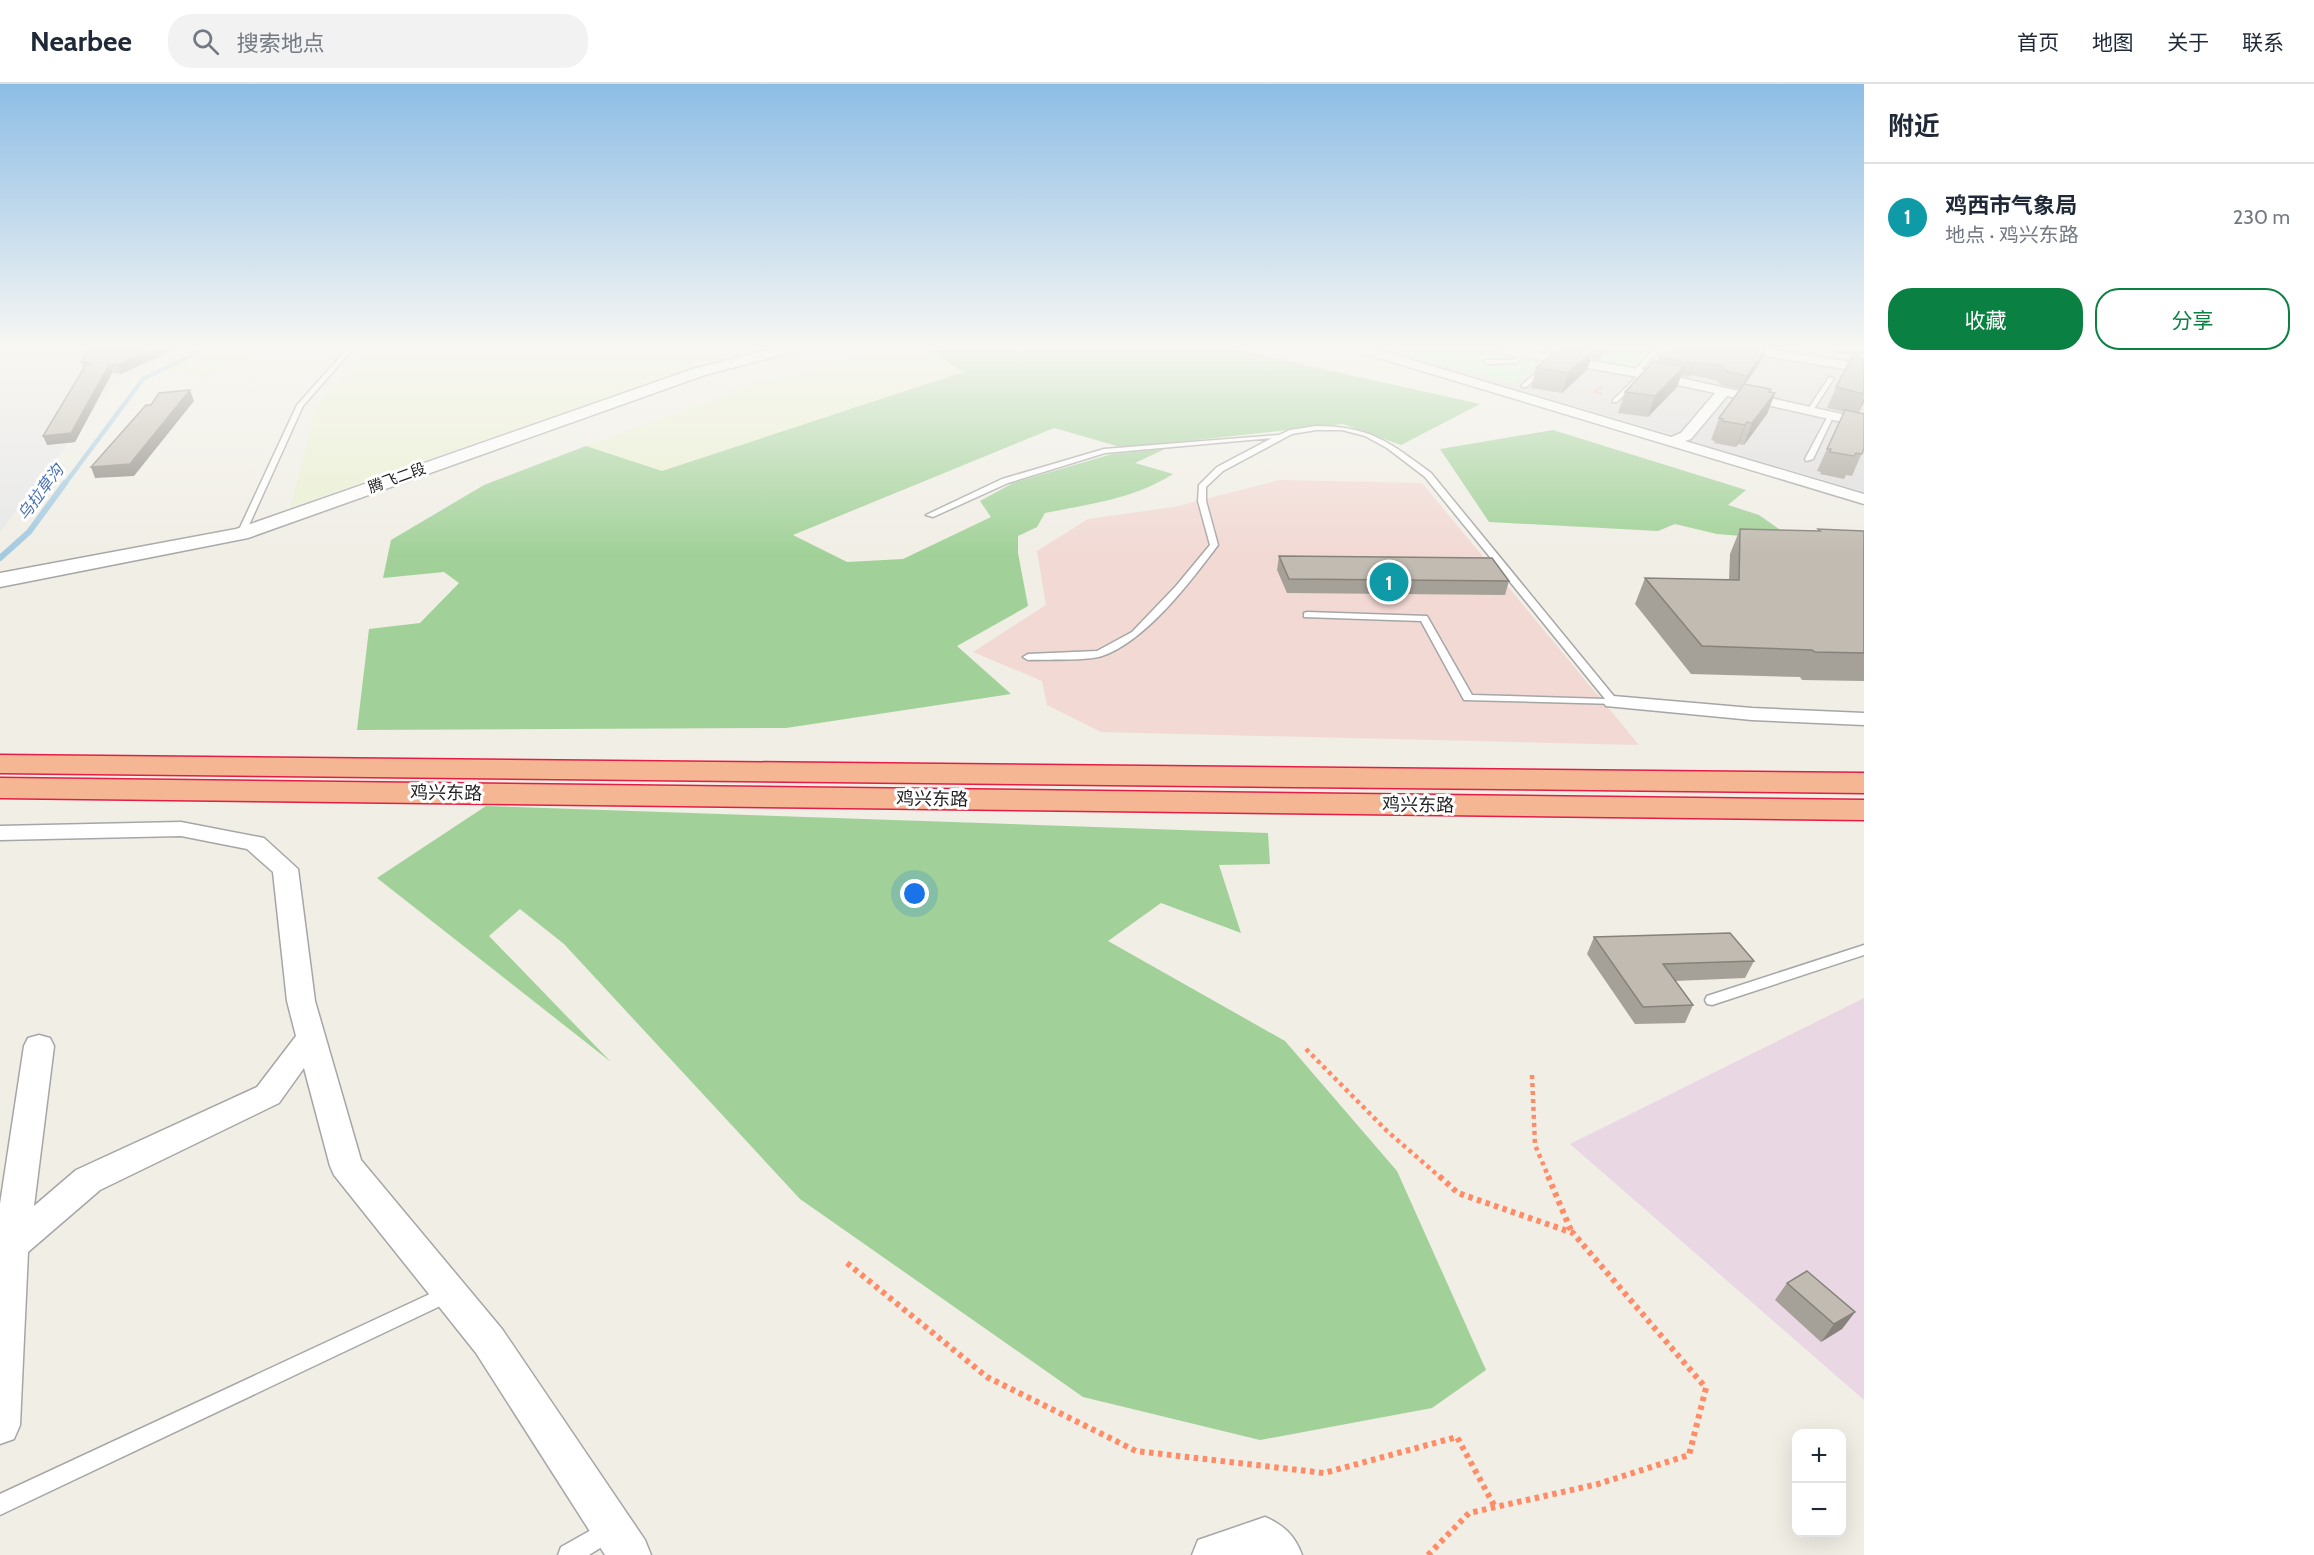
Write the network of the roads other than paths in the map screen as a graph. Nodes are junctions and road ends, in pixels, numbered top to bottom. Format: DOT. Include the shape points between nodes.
graph roads {
  1 [pos="294,418"];
  2 [pos="570,418"];
  3 [pos="1591,418"];
  4 [pos="1701,418"];
  5 [pos="1830,418"];
  6 [pos="1842,418"];
  7 [pos="1864,423"];
  8 [pos="1283,436"];
  9 [pos="1669,441"];
  10 [pos="1809,459"];
  11 [pos="1864,499"];
  12 [pos="930,515"];
  13 [pos="241,534"];
  14 [pos="0,580"];
  15 [pos="1307,615"];
  16 [pos="1028,657"];
  17 [pos="1613,702"];
  18 [pos="1864,719"];
  19 [pos="0,764"];
  20 [pos="1864,783"];
  21 [pos="0,788"];
  22 [pos="1864,810"];
  23 [pos="0,833"];
  24 [pos="1864,950"];
  25 [pos="1712,1000"];
  26 [pos="311,1037"];
  27 [pos="39,1047"];
  28 [pos="10,1246"];
  29 [pos="450,1293"];
  30 [pos="0,1425"];
  31 [pos="0,1505"];
  32 [pos="612,1528"];
  33 [pos="569,1555"];
  34 [pos="630,1555"];
  35 [pos="1213,1555"];
  36 [pos="1281,1555"];
  1 -- 13 [label="lane"];
  2 -- 13 [label="street, 腾飞二段"];
  3 -- 9 [label="street"];
  4 -- 9 [label="street" via="1686,436"];
  5 -- 10 [label="lane"];
  6 -- 7 [label="street"];
  8 -- 12 [label="lane" via="1104,451 1005,481"];
  8 -- 16 [label="lane" via="1220,470 1202,487 1214,546 1135,634 1099,654"];
  8 -- 17 [label="lane" via="1316,428 1342,428 1367,434 1428,475"];
  9 -- 11 [label="street"];
  13 -- 14 [label="street, 腾飞二段"];
  15 -- 17 [label="lane" via="1424,618 1468,698"];
  17 -- 18 [label="street"];
  19 -- 20 [label="highway, 鸡兴东路"];
  21 -- 22 [label="highway, 鸡兴东路"];
  23 -- 26 [label="street" via="181,829 255,843 285,869 302,1001"];
  24 -- 25 [label="lane"];
  26 -- 28 [label="street" via="268,1095 88,1180"];
  26 -- 29 [label="street" via="346,1166"];
  27 -- 28 [label="street"];
  28 -- 30 [label="street"];
  29 -- 31 [label="lane"];
  29 -- 32 [label="street" via="489,1341"];
  32 -- 33 [label="lane"];
  32 -- 34 [label="street"];
  35 -- 36 [label="street" via="1265,1538"];
}
